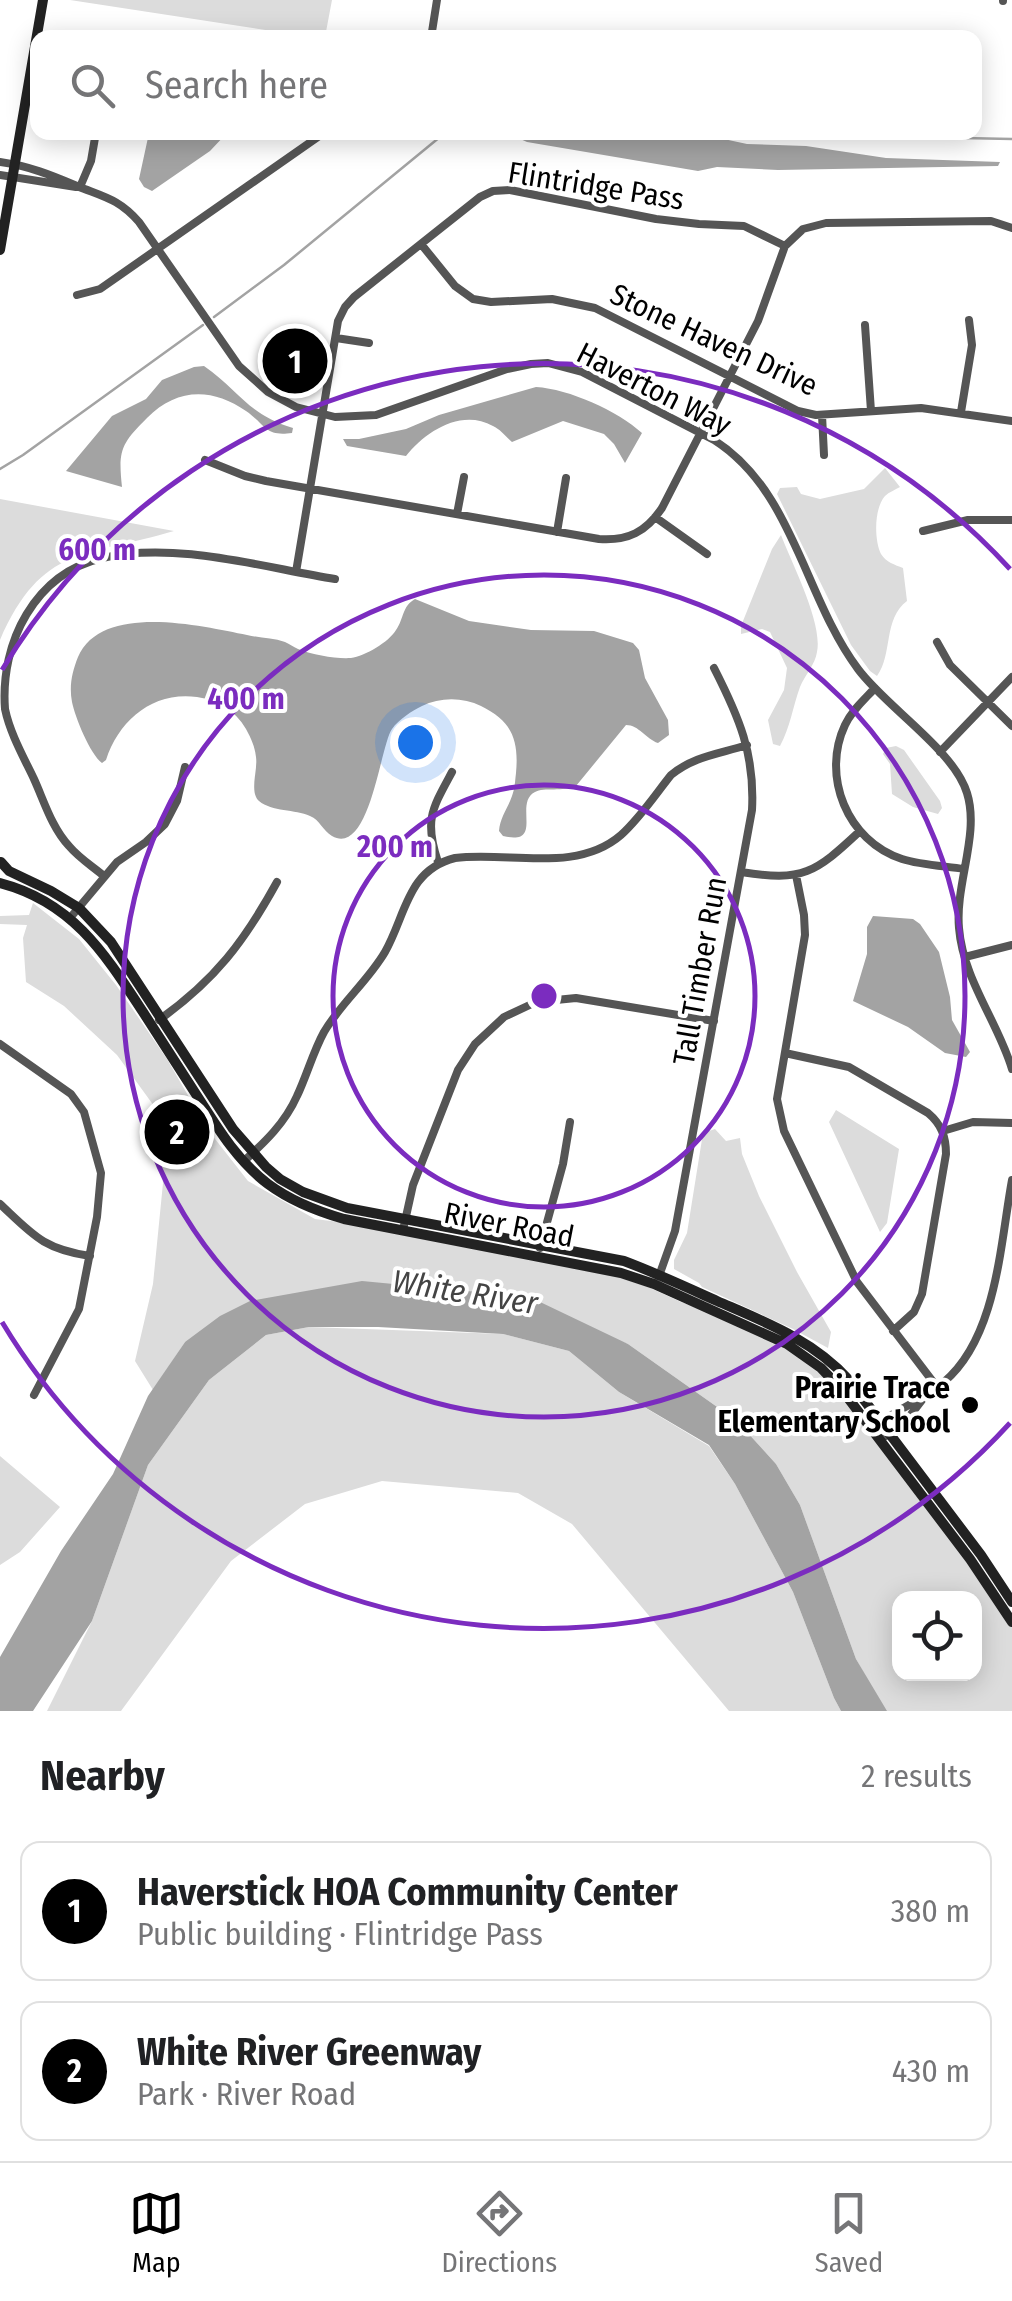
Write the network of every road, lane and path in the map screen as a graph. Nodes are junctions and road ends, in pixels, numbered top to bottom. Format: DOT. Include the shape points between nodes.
graph roads {
  1 [pos="43,0"];
  2 [pos="434,0"];
  3 [pos="38,30"];
  4 [pos="432,30"];
  5 [pos="30,76"];
  6 [pos="95,140"];
  7 [pos="313,140"];
  8 [pos="0,162"];
  9 [pos="15,164"];
  10 [pos="0,176"];
  11 [pos="12,178"];
  12 [pos="80,188"];
  13 [pos="1012,228"];
  14 [pos="422,244"];
  15 [pos="786,246"];
  16 [pos="158,249"];
  17 [pos="0,250"];
  18 [pos="77,295"];
  19 [pos="969,320"];
  20 [pos="865,325"];
  21 [pos="336,338"];
  22 [pos="370,343"];
  23 [pos="730,376"];
  24 [pos="872,411"];
  25 [pos="961,412"];
  26 [pos="323,414"];
  27 [pos="822,414"];
  28 [pos="1012,421"];
  29 [pos="700,433"];
  30 [pos="824,455"];
  31 [pos="204,460"];
  32 [pos="464,477"];
  33 [pos="566,478"];
  34 [pos="310,488"];
  35 [pos="458,514"];
  36 [pos="655,517"];
  37 [pos="1012,520"];
  38 [pos="923,530"];
  39 [pos="557,532"];
  40 [pos="707,554"];
  41 [pos="296,572"];
  42 [pos="335,579"];
  43 [pos="937,642"];
  44 [pos="714,668"];
  45 [pos="1012,676"];
  46 [pos="875,688"];
  47 [pos="988,703"];
  48 [pos="1012,726"];
  49 [pos="747,746"];
  50 [pos="940,752"];
  51 [pos="184,767"];
  52 [pos="452,772"];
  53 [pos="860,831"];
  54 [pos="0,851"];
  55 [pos="438,862"];
  56 [pos="0,864"];
  57 [pos="964,869"];
  58 [pos="741,872"];
  59 [pos="796,875"];
  60 [pos="104,876"];
  61 [pos="277,882"];
  62 [pos="0,883"];
  63 [pos="78,908"];
  64 [pos="70,918"];
  65 [pos="1012,945"];
  66 [pos="965,957"];
  67 [pos="162,1018"];
  68 [pos="714,1021"];
  69 [pos="151,1026"];
  70 [pos="0,1044"];
  71 [pos="785,1053"];
  72 [pos="1012,1069"];
  73 [pos="570,1122"];
  74 [pos="1012,1122"];
  75 [pos="943,1131"];
  76 [pos="248,1157"];
  77 [pos="1012,1180"];
  78 [pos="0,1204"];
  79 [pos="404,1224"];
  80 [pos="540,1250"];
  81 [pos="90,1256"];
  82 [pos="657,1280"];
  83 [pos="893,1330"];
  84 [pos="937,1387"];
  85 [pos="34,1395"];
  86 [pos="925,1397"];
  87 [pos="876,1425"];
  88 [pos="885,1437"];
  89 [pos="1012,1602"];
  90 [pos="1012,1622"];
  1 -- 3 [label="main road"];
  2 -- 4 [label="street"];
  5 -- 9 [label="main road"];
  6 -- 12 [label="street"];
  7 -- 16 [label="street"];
  8 -- 9 [label="street, Haverton Way"];
  9 -- 11 [label="main road"];
  9 -- 12 [label="street, Haverton Way"];
  10 -- 11 [label="street, Haverton Way"];
  11 -- 12 [label="street, Haverton Way"];
  11 -- 17 [label="main road"];
  12 -- 16 [label="street, Haverton Way" via="125,208"];
  13 -- 15 [label="street" via="992,221 826,223 802,229"];
  14 -- 15 [label="street, Flintridge Pass" via="480,197 506,190 667,221 744,226"];
  14 -- 21 [label="street, Flintridge Pass" via="348,304"];
  14 -- 23 [label="street, Stone Haven Drive" via="458,290 474,299 583,304"];
  15 -- 23 [label="street"];
  16 -- 18 [label="street" via="100,289"];
  16 -- 26 [label="street, Haverton Way" via="248,374 284,402"];
  19 -- 25 [label="street" via="972,346"];
  20 -- 24 [label="street"];
  21 -- 22 [label="street"];
  21 -- 26 [label="street, Flintridge Pass"];
  23 -- 27 [label="street, Stone Haven Drive" via="798,411"];
  23 -- 29 [label="street"];
  24 -- 25 [label="street, Stone Haven Drive"];
  24 -- 27 [label="street, Stone Haven Drive"];
  25 -- 28 [label="street, Stone Haven Drive"];
  26 -- 29 [label="street, Haverton Way" via="376,415 507,369 548,363 582,372"];
  26 -- 34 [label="street, Flintridge Pass"];
  27 -- 30 [label="street"];
  29 -- 36 [label="street"];
  29 -- 46 [label="street, Haverton Way" via="730,451 764,489 846,650"];
  31 -- 34 [label="street"];
  32 -- 35 [label="street"];
  33 -- 39 [label="street"];
  34 -- 35 [label="street"];
  34 -- 41 [label="street, Flintridge Pass"];
  35 -- 39 [label="street"];
  36 -- 39 [label="street" via="622,539"];
  36 -- 40 [label="street"];
  37 -- 38 [label="street"];
  41 -- 42 [label="street"];
  41 -- 60 [label="street" via="145,551 73,568 28,607 6,655 8,718 59,833"];
  43 -- 47 [label="street"];
  44 -- 49 [label="street, Tall Timber Run"];
  45 -- 47 [label="street"];
  46 -- 50 [label="street, Haverton Way"];
  46 -- 53 [label="street" via="850,716 836,753 839,794"];
  47 -- 48 [label="street"];
  47 -- 50 [label="street"];
  49 -- 55 [label="street" via="686,764 618,838 588,853"];
  49 -- 58 [label="street, Tall Timber Run" via="752,794"];
  50 -- 57 [label="street, Haverton Way" via="970,802"];
  51 -- 60 [label="street" via="165,824"];
  52 -- 55 [label="street" via="431,816"];
  53 -- 57 [label="street" via="902,859"];
  53 -- 59 [label="street" via="831,858"];
  54 -- 56 [label="main road"];
  55 -- 76 [label="street" via="415,885 385,952 322,1035 285,1119"];
  56 -- 63 [label="main road, River Road"];
  57 -- 66 [label="street, Haverton Way" via="958,914"];
  58 -- 59 [label="street"];
  58 -- 68 [label="street, Tall Timber Run"];
  59 -- 71 [label="street" via="804,935"];
  60 -- 63 [label="street"];
  61 -- 67 [label="street" via="238,947"];
  62 -- 64 [label="main road, River Road"];
  63 -- 64 [label="street"];
  63 -- 67 [label="main road, River Road" via="111,942"];
  64 -- 69 [label="main road, River Road" via="98,945"];
  65 -- 66 [label="street"];
  66 -- 72 [label="street, Haverton Way"];
  67 -- 69 [label="street"];
  67 -- 76 [label="main road, River Road"];
  68 -- 79 [label="street" via="568,998 536,1002 504,1017 463,1061"];
  68 -- 82 [label="street, Tall Timber Run" via="675,1231"];
  69 -- 76 [label="main road, River Road" via="221,1134"];
  70 -- 81 [label="street" via="57,1082 84,1112 101,1173"];
  71 -- 75 [label="street" via="862,1073 928,1113"];
  71 -- 83 [label="street" via="777,1099 784,1131 856,1282"];
  73 -- 80 [label="street"];
  74 -- 75 [label="street"];
  75 -- 83 [label="street" via="946,1154 922,1294 914,1312"];
  76 -- 79 [label="main road, River Road" via="265,1182 299,1203 344,1219"];
  77 -- 84 [label="street" via="990,1307 958,1368"];
  78 -- 81 [label="street" via="42,1242"];
  79 -- 80 [label="main road, River Road"];
  80 -- 82 [label="main road, River Road"];
  81 -- 85 [label="street" via="79,1309"];
  82 -- 87 [label="main road, River Road" via="798,1351"];
  83 -- 84 [label="street"];
  84 -- 86 [label="street"];
  86 -- 87 [label="street"];
  86 -- 88 [label="street"];
  87 -- 88 [label="main road, River Road"];
  88 -- 89 [label="main road, River Road"];
  88 -- 90 [label="main road, River Road"];
}
